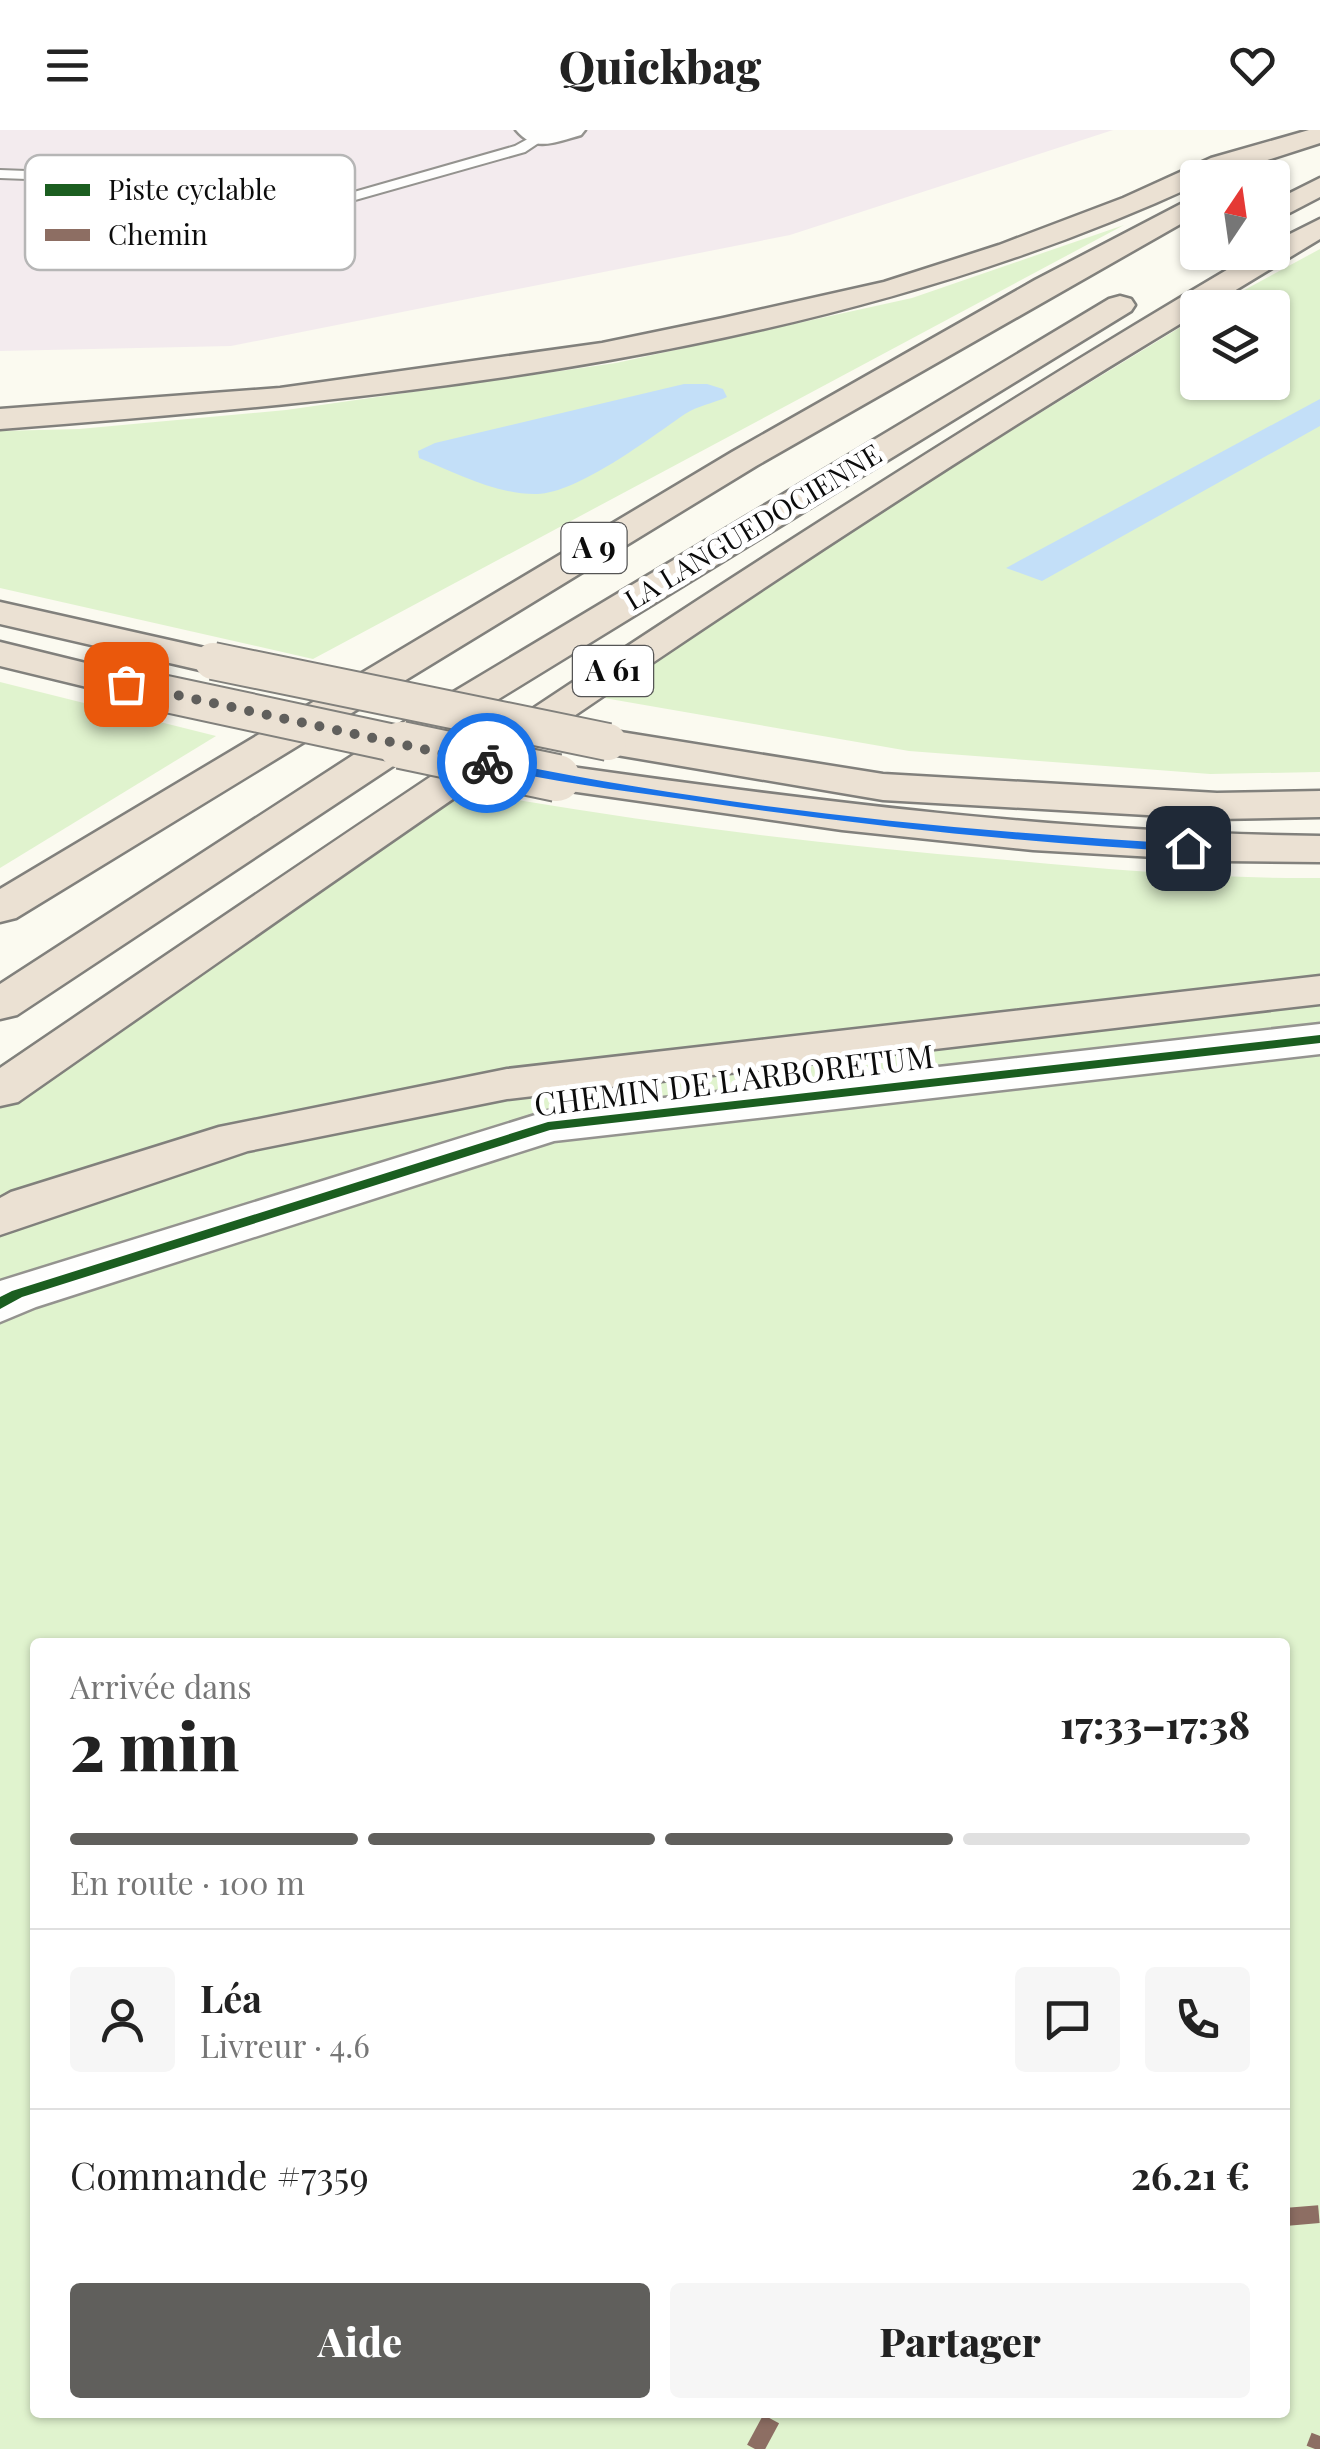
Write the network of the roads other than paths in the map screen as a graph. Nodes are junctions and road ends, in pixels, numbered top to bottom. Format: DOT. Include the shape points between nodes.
graph roads {
  1 [pos="572,130"];
  2 [pos="535,134"];
  3 [pos="1320,136"];
  4 [pos="1277,160"];
  5 [pos="0,174"];
  6 [pos="25,175"];
  7 [pos="1320,186"];
  8 [pos="355,196"];
  9 [pos="1290,204"];
  10 [pos="1180,212"];
  11 [pos="1320,228"];
  12 [pos="1157,283"];
  13 [pos="0,419"];
  14 [pos="0,613"];
  15 [pos="0,654"];
  16 [pos="1320,804"];
  17 [pos="1320,849"];
  18 [pos="0,908"];
  19 [pos="1320,990"];
  20 [pos="0,1005"];
  21 [pos="1320,1039"];
  22 [pos="0,1091"];
  23 [pos="0,1218"];
  24 [pos="0,1304"];
  1 -- 2 [label="street"];
  2 -- 8 [label="lane" via="520,150"];
  3 -- 4 [label="highway"];
  3 -- 13 [label="highway" via="1220,164 1133,204 892,290 724,328 280,398"];
  5 -- 6 [label="lane"];
  7 -- 9 [label="highway"];
  10 -- 18 [label="highway, LA LANGUEDOCIENNE / A 9" via="446,635"];
  11 -- 22 [label="highway, A 61" via="582,690"];
  12 -- 20 [label="highway, LA LANGUEDOCIENNE / A 9" via="428,724"];
  14 -- 16 [label="highway, A 61, bridge" via="608,742 884,786 1217,806"];
  15 -- 17 [label="highway, bridge" via="557,778 1022,839"];
  19 -- 23 [label="highway" via="507,1084 237,1138"];
  21 -- 24 [label="street, CHEMIN DE L'ARBORETUM" via="548,1126"];
}
